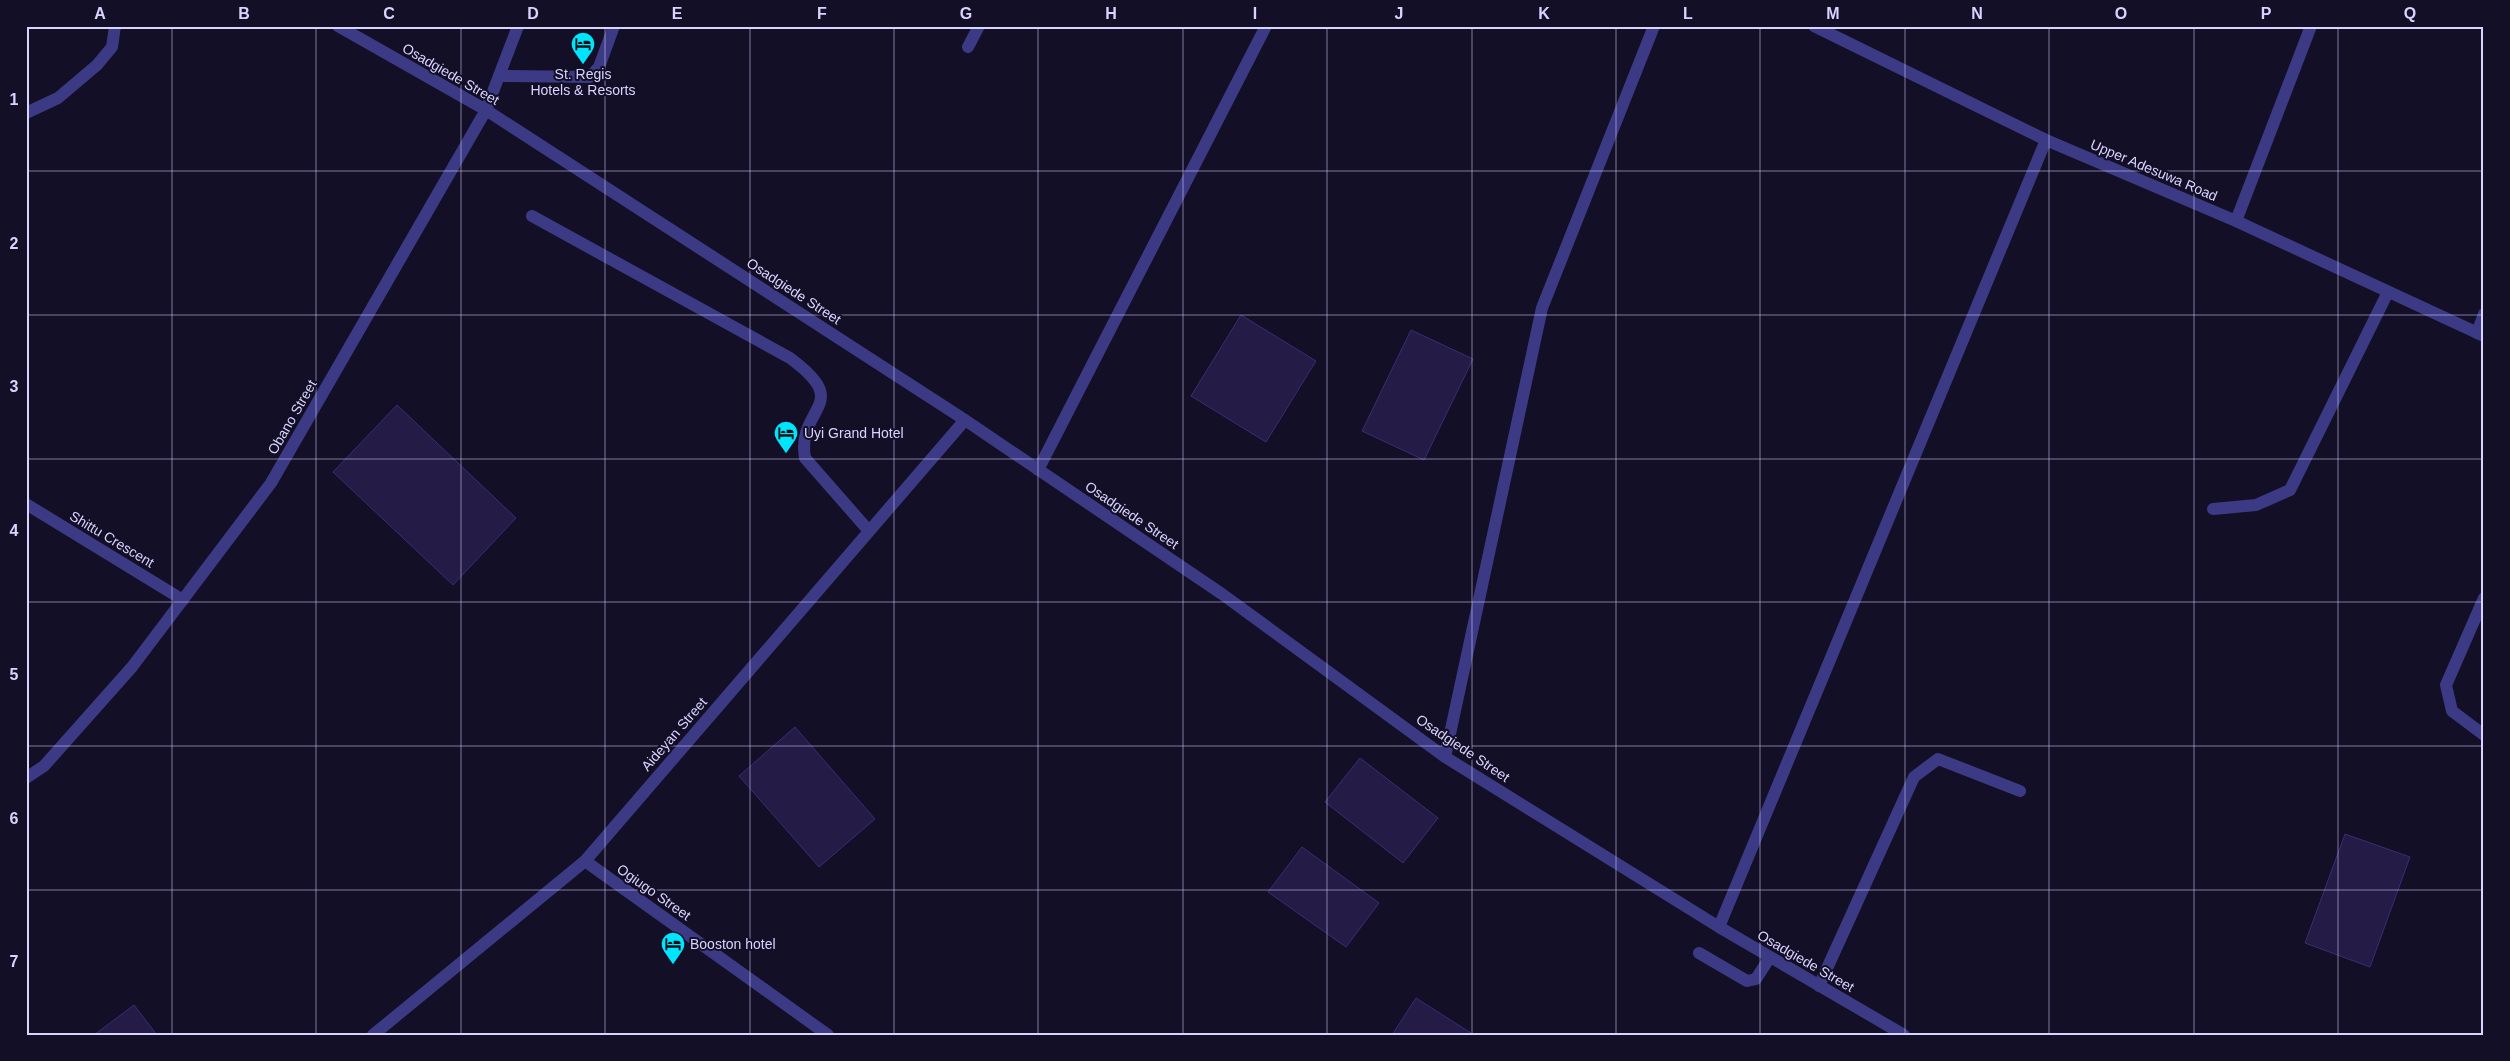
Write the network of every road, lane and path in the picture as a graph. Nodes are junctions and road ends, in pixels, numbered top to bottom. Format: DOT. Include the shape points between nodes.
graph roads {
  1 [pos="115,26"];
  2 [pos="338,26"];
  3 [pos="518,26"];
  4 [pos="614,26"];
  5 [pos="979,26"];
  6 [pos="1266,26"];
  7 [pos="1654,26"];
  8 [pos="1814,26"];
  9 [pos="2311,26"];
  10 [pos="968,47"];
  11 [pos="499,76"];
  12 [pos="486,110"];
  13 [pos="26,113"];
  14 [pos="2046,140"];
  15 [pos="532,216"];
  16 [pos="2236,221"];
  17 [pos="2388,292"];
  18 [pos="2484,314"];
  19 [pos="2480,335"];
  20 [pos="965,420"];
  21 [pos="1038,470"];
  22 [pos="26,504"];
  23 [pos="2213,508"];
  24 [pos="869,531"];
  25 [pos="2484,598"];
  26 [pos="183,600"];
  27 [pos="2484,735"];
  28 [pos="1445,757"];
  29 [pos="26,778"];
  30 [pos="2020,791"];
  31 [pos="584,861"];
  32 [pos="1719,927"];
  33 [pos="1699,953"];
  34 [pos="1770,957"];
  35 [pos="1819,986"];
  36 [pos="373,1035"];
  37 [pos="828,1035"];
  38 [pos="1904,1035"];
  1 -- 13 [label="street" via="112,47 97,66 58,98"];
  2 -- 12 [label="street, Osadgiede Street"];
  3 -- 11 [label="street, Obano Street"];
  4 -- 11 [label="street" via="599,68 590,77"];
  5 -- 10 [label="street"];
  6 -- 21 [label="street"];
  7 -- 28 [label="street" via="1542,308"];
  8 -- 14 [label="street, Upper Adesuwa Road"];
  9 -- 16 [label="street"];
  11 -- 12 [label="street, Obano Street"];
  12 -- 20 [label="street, Osadgiede Street"];
  12 -- 26 [label="street, Obano Street" via="271,483"];
  14 -- 16 [label="street, Upper Adesuwa Road"];
  14 -- 32 [label="street"];
  15 -- 24 [label="street" via="790,358 810,373 819,385 822,399 809,426 803,447 805,458"];
  16 -- 17 [label="street, Upper Adesuwa Road"];
  17 -- 19 [label="street, Upper Adesuwa Road"];
  17 -- 23 [label="street" via="2290,490 2256,505"];
  18 -- 19 [label="street"];
  20 -- 21 [label="street, Osadgiede Street"];
  20 -- 24 [label="street, Aideyan Street"];
  21 -- 28 [label="street, Osadgiede Street" via="1222,594"];
  22 -- 26 [label="street, Shittu Crescent"];
  24 -- 31 [label="street, Aideyan Street"];
  25 -- 27 [label="street" via="2446,685 2452,711"];
  26 -- 29 [label="street, Obano Street" via="132,667 44,766"];
  28 -- 32 [label="street, Osadgiede Street"];
  30 -- 35 [label="street" via="1938,759 1914,777"];
  31 -- 36 [label="street, Aideyan Street"];
  31 -- 37 [label="street, Ogiugo Street"];
  32 -- 34 [label="street, Osadgiede Street"];
  33 -- 34 [label="street" via="1747,981 1756,979"];
  34 -- 35 [label="street, Osadgiede Street"];
  35 -- 38 [label="street, Osadgiede Street"];
}
